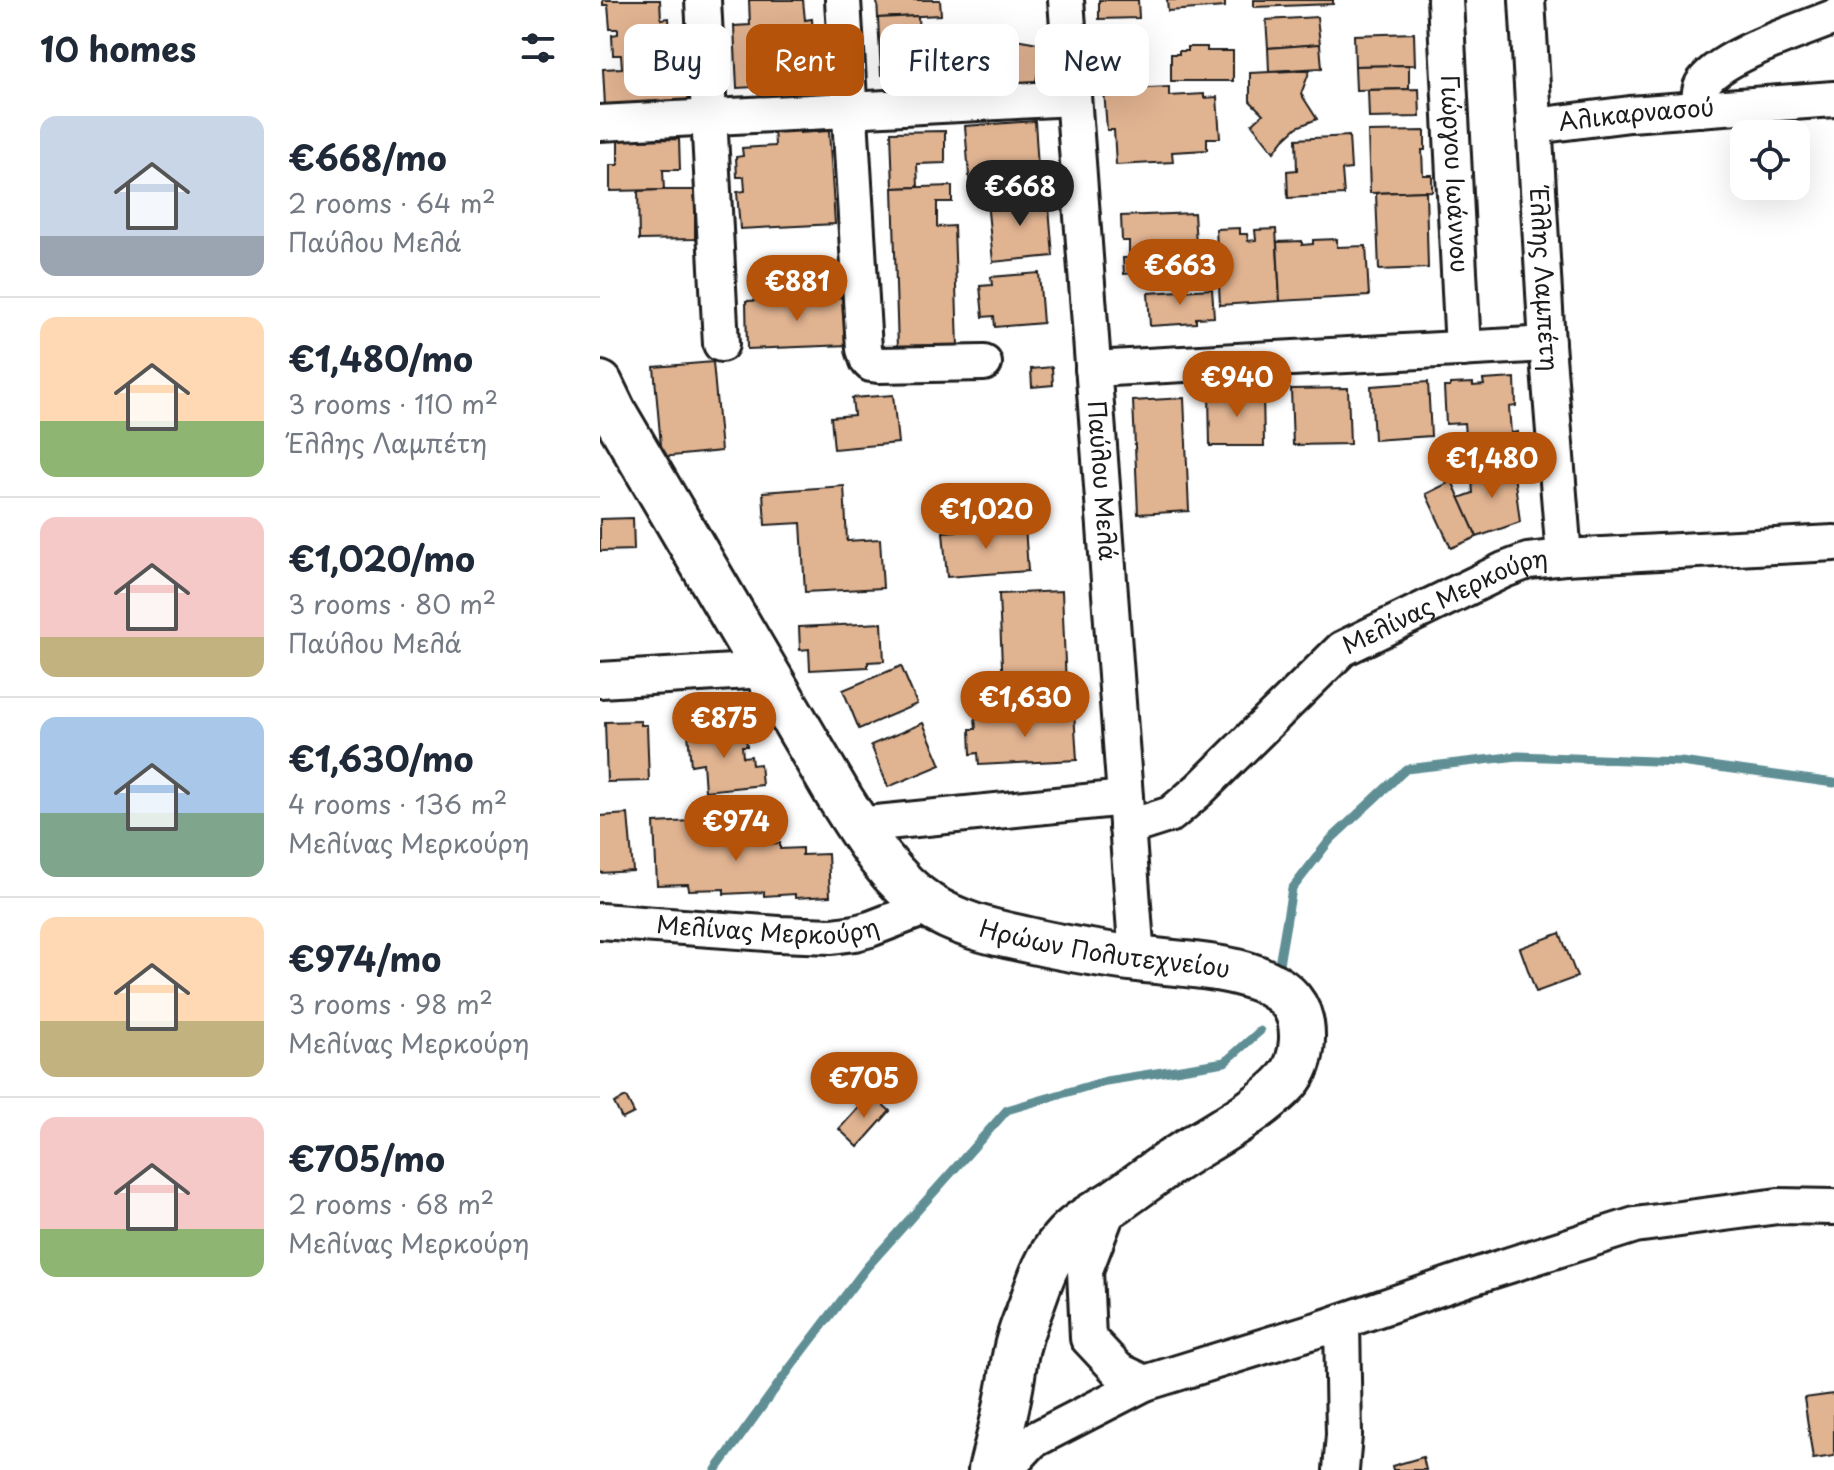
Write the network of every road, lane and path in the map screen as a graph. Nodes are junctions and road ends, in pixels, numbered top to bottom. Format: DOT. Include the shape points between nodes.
graph roads {
  1 [pos="703,0"];
  2 [pos="843,0"];
  3 [pos="1066,0"];
  4 [pos="1445,0"];
  5 [pos="1527,0"];
  6 [pos="1834,17"];
  7 [pos="1073,98"];
  8 [pos="1834,99"];
  9 [pos="1699,109"];
  10 [pos="851,110"];
  11 [pos="710,117"];
  12 [pos="600,123"];
  13 [pos="1535,126"];
  14 [pos="721,344"];
  15 [pos="1547,344"];
  16 [pos="1463,349"];
  17 [pos="984,363"];
  18 [pos="1093,369"];
  19 [pos="601,389"];
  20 [pos="1834,543"];
  21 [pos="1564,557"];
  22 [pos="766,670"];
  23 [pos="600,680"];
  24 [pos="1126,813"];
  25 [pos="857,825"];
  26 [pos="930,906"];
  27 [pos="600,921"];
  28 [pos="1137,959"];
  29 [pos="1110,1205"];
  30 [pos="1834,1207"];
  31 [pos="1342,1322"];
  32 [pos="1145,1383"];
  33 [pos="991,1470"];
  34 [pos="1005,1470"];
  35 [pos="1341,1470"];
  1 -- 11 [label="street"];
  2 -- 10 [label="street"];
  3 -- 7 [label="street, Παύλου Μελά"];
  4 -- 16 [label="street, Γιώργου Ιωάννου"];
  5 -- 13 [label="street, Έλλης Λαμπέτη"];
  6 -- 9 [label="street" via="1750,51 1712,73 1700,88"];
  7 -- 10 [label="street"];
  7 -- 18 [label="street, Παύλου Μελά"];
  8 -- 9 [label="street, Αλικαρνασού"];
  9 -- 13 [label="street, Αλικαρνασού"];
  10 -- 11 [label="street"];
  10 -- 17 [label="street" via="866,358 878,365"];
  11 -- 12 [label="street"];
  11 -- 14 [label="street"];
  13 -- 15 [label="street, Έλλης Λαμπέτη"];
  15 -- 16 [label="street"];
  15 -- 21 [label="street, Έλλης Λαμπέτη"];
  16 -- 18 [label="street"];
  18 -- 24 [label="street, Παύλου Μελά"];
  19 -- 22 [label="street, Ηρώων Πολυτεχνείου"];
  20 -- 21 [label="street, Μελίνας Μερκούρη"];
  21 -- 24 [label="street, Μελίνας Μερκούρη" via="1504,570 1342,649 1166,817"];
  22 -- 23 [label="street"];
  22 -- 25 [label="street, Ηρώων Πολυτεχνείου"];
  24 -- 25 [label="street, Μελίνας Μερκούρη"];
  24 -- 28 [label="street, Παύλου Μελά"];
  25 -- 26 [label="street, Ηρώων Πολυτεχνείου" via="900,881"];
  26 -- 27 [label="street, Μελίνας Μερκούρη" via="870,929 832,936"];
  26 -- 28 [label="street, Ηρώων Πολυτεχνείου" via="999,933"];
  28 -- 29 [label="street, Ηρώων Πολυτεχνείου" via="1243,974 1278,990 1297,1011 1301,1050 1287,1081 1262,1104"];
  29 -- 32 [label="street" via="1085,1270 1088,1338 1118,1370"];
  29 -- 33 [label="street, Ηρώων Πολυτεχνείου" via="1063,1239 1048,1261 1019,1340"];
  30 -- 31 [label="street" via="1778,1206 1635,1225"];
  31 -- 32 [label="street"];
  31 -- 35 [label="street"];
  32 -- 34 [label="street" via="1032,1441"];
}
